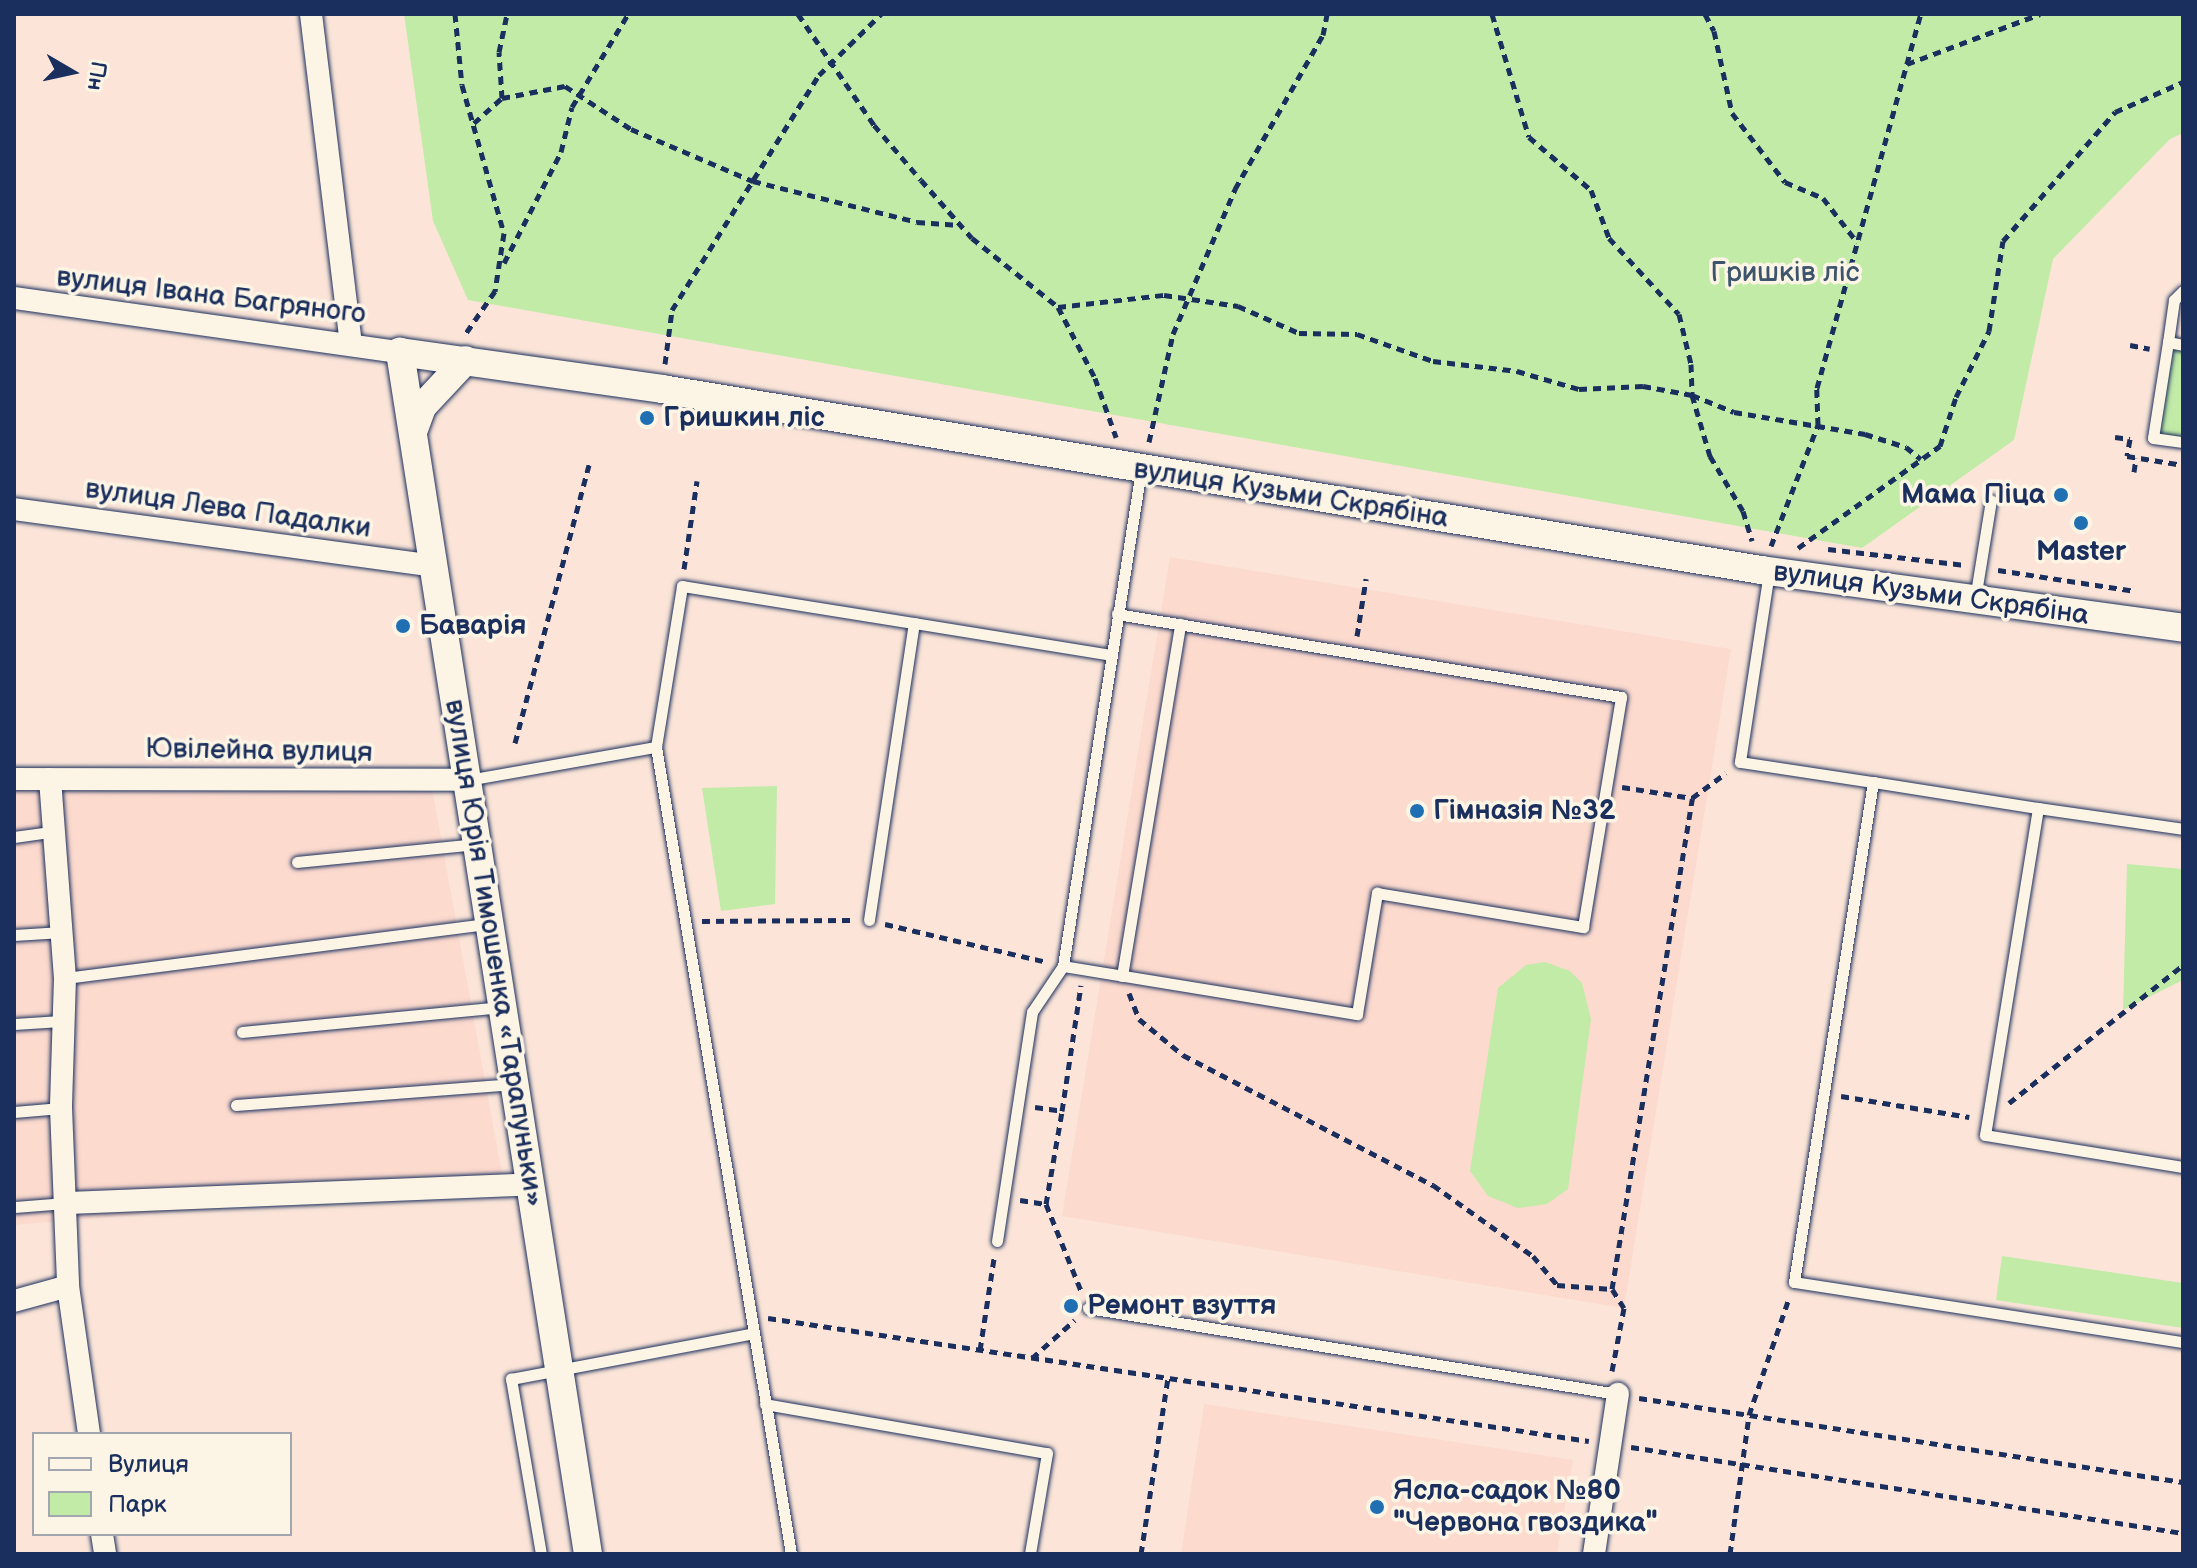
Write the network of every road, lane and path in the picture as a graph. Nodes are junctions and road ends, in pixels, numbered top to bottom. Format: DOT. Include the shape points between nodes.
graph roads {
  1 [pos="311,14"];
  2 [pos="455,14"];
  3 [pos="507,14"];
  4 [pos="628,14"];
  5 [pos="798,14"];
  6 [pos="881,14"];
  7 [pos="1327,14"];
  8 [pos="1492,14"];
  9 [pos="1705,14"];
  10 [pos="1921,14"];
  11 [pos="2040,14"];
  12 [pos="830,63"];
  13 [pos="1906,64"];
  14 [pos="2183,82"];
  15 [pos="580,95"];
  16 [pos="502,98"];
  17 [pos="474,123"];
  18 [pos="753,181"];
  19 [pos="960,225"];
  20 [pos="1858,243"];
  21 [pos="502,266"];
  22 [pos="2183,291"];
  23 [pos="14,298"];
  24 [pos="1188,299"];
  25 [pos="1058,307"];
  26 [pos="2168,342"];
  27 [pos="351,344"];
  28 [pos="2183,345"];
  29 [pos="466,347"];
  30 [pos="400,352"];
  31 [pos="662,389"];
  32 [pos="1692,395"];
  33 [pos="1818,425"];
  34 [pos="413,436"];
  35 [pos="2183,442"];
  36 [pos="2136,458"];
  37 [pos="1921,459"];
  38 [pos="589,465"];
  39 [pos="1141,469"];
  40 [pos="2134,472"];
  41 [pos="697,481"];
  42 [pos="1991,500"];
  43 [pos="14,509"];
  44 [pos="434,566"];
  45 [pos="1760,570"];
  46 [pos="1366,579"];
  47 [pos="682,586"];
  48 [pos="1975,600"];
  49 [pos="1117,614"];
  50 [pos="914,623"];
  51 [pos="1180,624"];
  52 [pos="2183,628"];
  53 [pos="1354,653"];
  54 [pos="1111,655"];
  55 [pos="515,743"];
  56 [pos="656,747"];
  57 [pos="1740,762"];
  58 [pos="14,779"];
  59 [pos="50,779"];
  60 [pos="467,780"];
  61 [pos="1873,782"];
  62 [pos="1607,785"];
  63 [pos="1692,798"];
  64 [pos="2038,808"];
  65 [pos="2183,829"];
  66 [pos="51,832"];
  67 [pos="14,837"];
  68 [pos="477,844"];
  69 [pos="297,862"];
  70 [pos="869,920"];
  71 [pos="490,924"];
  72 [pos="62,932"];
  73 [pos="14,935"];
  74 [pos="2183,965"];
  75 [pos="1063,966"];
  76 [pos="1122,976"];
  77 [pos="65,978"];
  78 [pos="503,1007"];
  79 [pos="61,1021"];
  80 [pos="14,1024"];
  81 [pos="242,1032"];
  82 [pos="515,1084"];
  83 [pos="1824,1093"];
  84 [pos="236,1105"];
  85 [pos="61,1108"];
  86 [pos="1062,1111"];
  87 [pos="14,1112"];
  88 [pos="1987,1120"];
  89 [pos="2183,1167"];
  90 [pos="530,1184"];
  91 [pos="1004,1197"];
  92 [pos="67,1203"];
  93 [pos="1046,1204"];
  94 [pos="14,1207"];
  95 [pos="997,1241"];
  96 [pos="1794,1282"];
  97 [pos="68,1286"];
  98 [pos="1612,1289"];
  99 [pos="14,1301"];
  100 [pos="1088,1308"];
  101 [pos="751,1316"];
  102 [pos="754,1333"];
  103 [pos="2183,1342"];
  104 [pos="980,1350"];
  105 [pos="1032,1358"];
  106 [pos="559,1370"];
  107 [pos="1168,1378"];
  108 [pos="1613,1394"];
  109 [pos="765,1404"];
  110 [pos="1749,1415"];
  111 [pos="89,1432"];
  112 [pos="1611,1444"];
  113 [pos="1742,1464"];
  114 [pos="2183,1482"];
  115 [pos="2183,1533"];
  116 [pos="541,1554"];
  117 [pos="588,1554"];
  118 [pos="791,1554"];
  119 [pos="1030,1554"];
  120 [pos="1141,1554"];
  121 [pos="1594,1554"];
  122 [pos="1730,1554"];
  1 -- 27 [label="street"];
  2 -- 17 [label="path" via="462,85"];
  3 -- 16 [label="path" via="499,52"];
  4 -- 15 [label="path"];
  5 -- 12 [label="path"];
  6 -- 12 [label="path"];
  7 -- 24 [label="path" via="1323,35 1235,189"];
  8 -- 32 [label="path" via="1529,137 1591,190 1609,238 1679,314"];
  9 -- 20 [label="path" via="1714,31 1732,113 1785,182 1823,198"];
  10 -- 13 [label="path"];
  11 -- 13 [label="path"];
  12 -- 18 [label="path"];
  12 -- 19 [label="path" via="874,125"];
  13 -- 20 [label="path"];
  14 -- 37 [label="path" via="2115,112 2003,241 1989,331 1956,397 1940,446"];
  15 -- 16 [label="path" via="565,86"];
  15 -- 18 [label="path" via="631,129"];
  15 -- 21 [label="path" via="561,152"];
  16 -- 17 [label="path"];
  17 -- 21 [label="path" via="504,233"];
  18 -- 19 [label="path" via="917,222"];
  18 -- 31 [label="path" via="672,310"];
  19 -- 25 [label="path"];
  20 -- 33 [label="path" via="1817,388"];
  21 -- 29 [label="path"];
  22 -- 26 [label="lane" via="2174,300"];
  23 -- 27 [label="street, вулиця Івана Багряного"];
  24 -- 25 [label="path" via="1116,297"];
  24 -- 32 [label="path" via="1238,306 1299,333 1357,334 1433,361 1517,371 1579,389 1643,386"];
  24 -- 39 [label="path" via="1173,334"];
  25 -- 39 [label="path" via="1095,378 1116,436"];
  26 -- 28 [label="lane"];
  26 -- 35 [label="lane" via="2153,438"];
  27 -- 30 [label="street, вулиця Івана Багряного"];
  29 -- 30 [label="street, вулиця Кузьми Скрябіна"];
  29 -- 31 [label="street, вулиця Кузьми Скрябіна"];
  29 -- 34 [label="street" via="422,407"];
  30 -- 34 [label="street, вулиця Юрія Тимошенка «Тарапуньки»"];
  31 -- 39 [label="street, вулиця Кузьми Скрябіна"];
  32 -- 33 [label="path" via="1734,412"];
  32 -- 45 [label="path" via="1710,456 1753,539"];
  33 -- 37 [label="path" via="1906,447"];
  33 -- 45 [label="path"];
  34 -- 44 [label="street, вулиця Юрія Тимошенка «Тарапуньки»"];
  36 -- 40 [label="path"];
  37 -- 45 [label="path"];
  38 -- 55 [label="path"];
  39 -- 45 [label="street, вулиця Кузьми Скрябіна"];
  39 -- 49 [label="lane"];
  41 -- 47 [label="path"];
  42 -- 48 [label="lane"];
  43 -- 44 [label="street, вулиця Лева Падалки"];
  44 -- 60 [label="street, вулиця Юрія Тимошенка «Тарапуньки»"];
  45 -- 48 [label="street, вулиця Кузьми Скрябіна"];
  45 -- 57 [label="lane"];
  46 -- 53 [label="path"];
  47 -- 50 [label="lane"];
  47 -- 56 [label="lane"];
  48 -- 52 [label="street, вулиця Кузьми Скрябіна"];
  49 -- 51 [label="lane"];
  49 -- 54 [label="lane"];
  50 -- 54 [label="lane"];
  50 -- 70 [label="lane"];
  51 -- 53 [label="lane"];
  51 -- 76 [label="lane"];
  53 -- 62 [label="lane" via="1621,697"];
  54 -- 75 [label="lane"];
  56 -- 60 [label="lane"];
  56 -- 101 [label="lane"];
  57 -- 61 [label="lane"];
  57 -- 63 [label="path"];
  58 -- 59 [label="street, Ювілейна вулиця"];
  59 -- 60 [label="street, Ювілейна вулиця"];
  59 -- 66 [label="street"];
  60 -- 68 [label="street, вулиця Юрія Тимошенка «Тарапуньки»"];
  61 -- 64 [label="lane"];
  61 -- 83 [label="lane"];
  62 -- 63 [label="path"];
  62 -- 76 [label="lane" via="1583,927 1377,893 1357,1014"];
  63 -- 98 [label="path"];
  64 -- 65 [label="lane"];
  64 -- 88 [label="lane"];
  66 -- 67 [label="lane"];
  66 -- 72 [label="street"];
  68 -- 69 [label="lane"];
  68 -- 71 [label="street, вулиця Юрія Тимошенка «Тарапуньки»"];
  71 -- 77 [label="lane"];
  71 -- 78 [label="street, вулиця Юрія Тимошенка «Тарапуньки»"];
  72 -- 73 [label="lane"];
  72 -- 77 [label="street"];
  74 -- 88 [label="path"];
  75 -- 76 [label="lane"];
  75 -- 91 [label="lane" via="1032,1012"];
  76 -- 98 [label="path" via="1139,1019 1183,1055 1433,1185 1533,1256 1557,1285"];
  77 -- 79 [label="street"];
  78 -- 81 [label="lane"];
  78 -- 82 [label="street, вулиця Юрія Тимошенка «Тарапуньки»"];
  79 -- 80 [label="lane"];
  79 -- 85 [label="street"];
  82 -- 84 [label="lane"];
  82 -- 90 [label="street, вулиця Юрія Тимошенка «Тарапуньки»"];
  83 -- 88 [label="path"];
  83 -- 96 [label="lane"];
  85 -- 87 [label="lane"];
  85 -- 92 [label="street"];
  86 -- 93 [label="path"];
  88 -- 89 [label="lane" via="1985,1135"];
  90 -- 92 [label="street"];
  90 -- 106 [label="street, вулиця Юрія Тимошенка «Тарапуньки»"];
  91 -- 93 [label="path"];
  91 -- 95 [label="lane"];
  92 -- 94 [label="lane"];
  92 -- 97 [label="street"];
  93 -- 100 [label="path"];
  95 -- 104 [label="path"];
  96 -- 103 [label="lane"];
  96 -- 110 [label="path"];
  97 -- 99 [label="street"];
  97 -- 111 [label="street"];
  98 -- 108 [label="path" via="1624,1308"];
  100 -- 105 [label="path"];
  100 -- 108 [label="lane"];
  101 -- 102 [label="lane"];
  101 -- 104 [label="path"];
  102 -- 106 [label="lane"];
  102 -- 109 [label="lane"];
  104 -- 105 [label="path"];
  105 -- 107 [label="path"];
  106 -- 116 [label="lane" via="511,1379"];
  106 -- 117 [label="street, вулиця Юрія Тимошенка «Тарапуньки»"];
  107 -- 112 [label="path"];
  107 -- 120 [label="path"];
  108 -- 110 [label="path"];
  108 -- 112 [label="street"];
  109 -- 118 [label="lane"];
  109 -- 119 [label="lane" via="1047,1453"];
  110 -- 113 [label="path"];
  110 -- 114 [label="path"];
  112 -- 113 [label="path"];
  112 -- 121 [label="street"];
  113 -- 115 [label="path"];
  113 -- 122 [label="path"];
}
